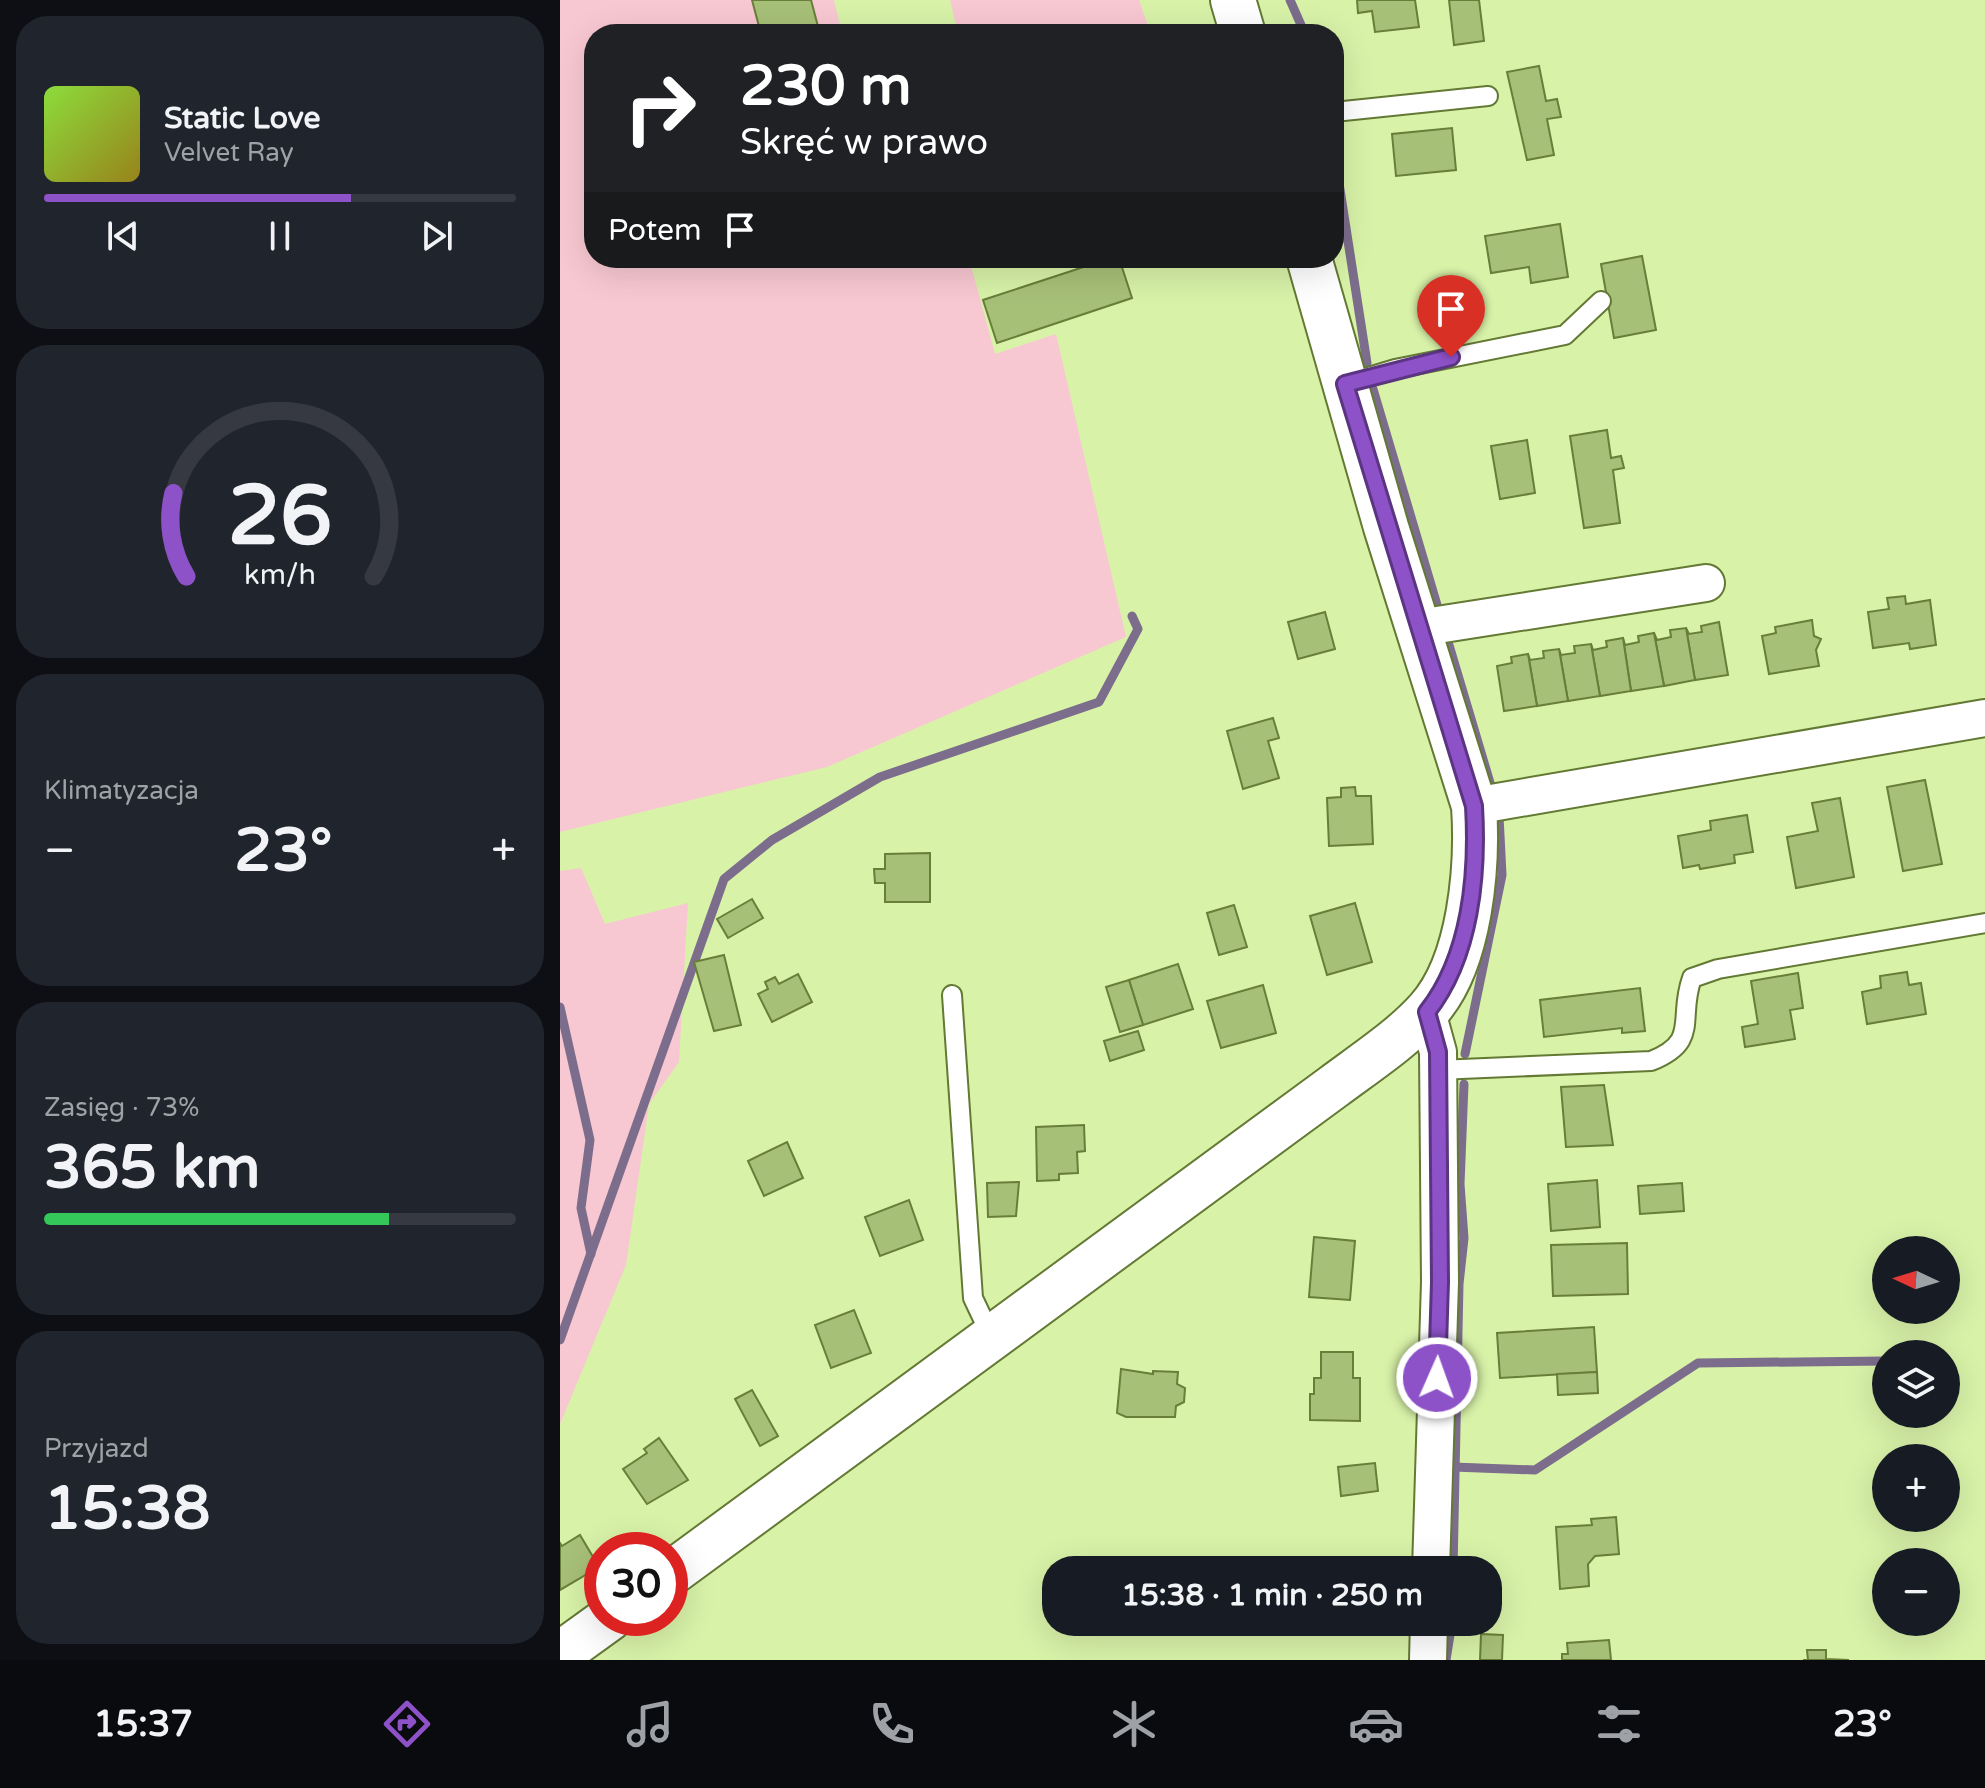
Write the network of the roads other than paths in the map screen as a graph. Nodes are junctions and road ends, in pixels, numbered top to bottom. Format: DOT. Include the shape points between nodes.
graph roads {
  1 [pos="1233,0"];
  2 [pos="1240,24"];
  3 [pos="1488,96"];
  4 [pos="1344,110"];
  5 [pos="1312,268"];
  6 [pos="1601,301"];
  7 [pos="1345,384"];
  8 [pos="1706,583"];
  9 [pos="1418,628"];
  10 [pos="1985,718"];
  11 [pos="1474,806"];
  12 [pos="1985,923"];
  13 [pos="952,995"];
  14 [pos="1427,1012"];
  15 [pos="1438,1070"];
  16 [pos="991,1336"];
  17 [pos="1431,1556"];
  18 [pos="688,1561"];
  19 [pos="585,1636"];
  20 [pos="1429,1636"];
  21 [pos="560,1654"];
  22 [pos="1428,1660"];
  1 -- 2 [label="street"];
  3 -- 4 [label="lane"];
  5 -- 7 [label="street"];
  6 -- 7 [label="lane" via="1565,335"];
  7 -- 9 [label="street"];
  8 -- 9 [label="street"];
  9 -- 11 [label="street"];
  10 -- 11 [label="street"];
  11 -- 14 [label="street" via="1475,850 1465,928 1443,992"];
  12 -- 15 [label="lane" via="1718,969 1692,978 1685,999 1685,1034 1673,1052 1651,1061"];
  13 -- 16 [label="lane" via="973,1298"];
  14 -- 15 [label="street"];
  14 -- 16 [label="street" via="1333,1087"];
  15 -- 17 [label="street" via="1440,1282"];
  16 -- 18 [label="street"];
  19 -- 21 [label="street"];
  20 -- 22 [label="street"];
}
